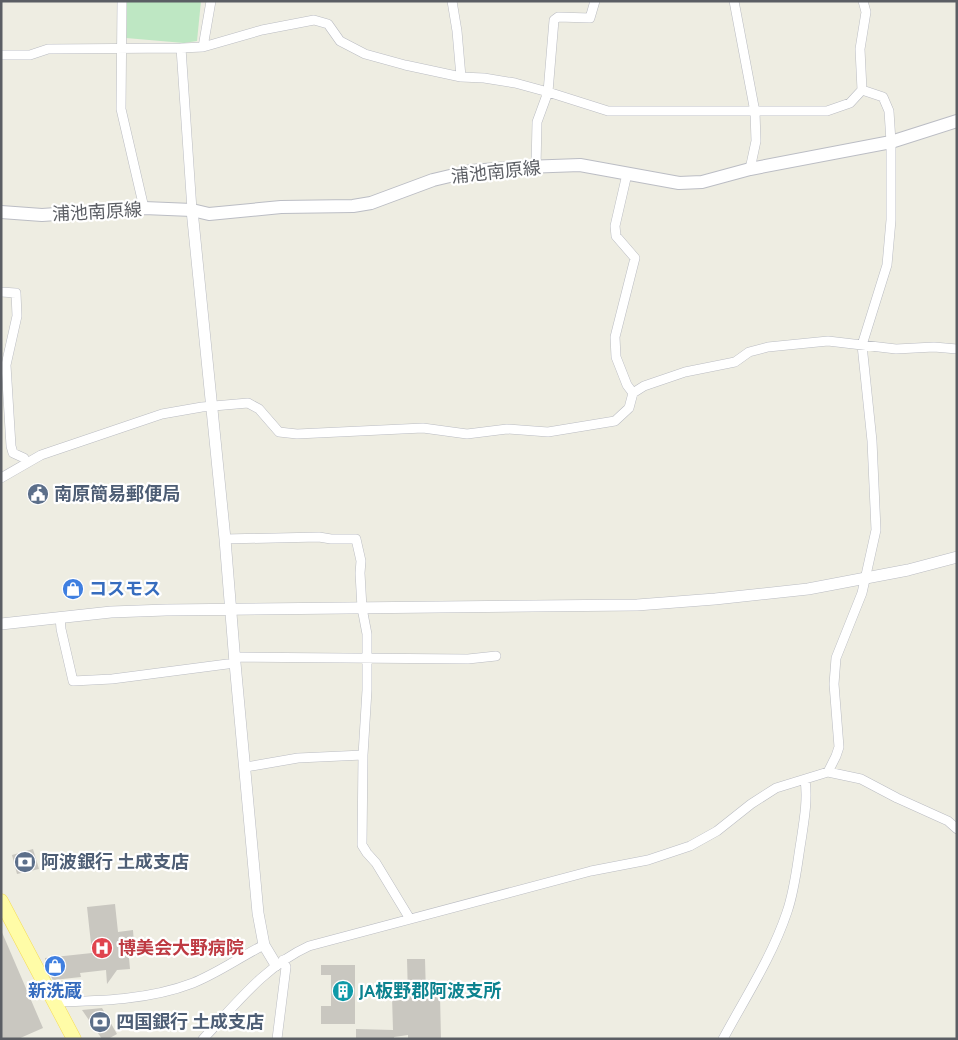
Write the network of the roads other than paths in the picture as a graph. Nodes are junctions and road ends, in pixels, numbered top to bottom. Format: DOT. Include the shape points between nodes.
graph roads {
  1 [pos="122,1"];
  2 [pos="212,1"];
  3 [pos="452,1"];
  4 [pos="595,1"];
  5 [pos="734,1"];
  6 [pos="863,1"];
  7 [pos="203,47"];
  8 [pos="122,48"];
  9 [pos="181,48"];
  10 [pos="1,55"];
  11 [pos="461,77"];
  12 [pos="862,90"];
  13 [pos="548,92"];
  14 [pos="755,112"];
  15 [pos="957,121"];
  16 [pos="891,142"];
  17 [pos="536,167"];
  18 [pos="750,169"];
  19 [pos="626,174"];
  20 [pos="144,208"];
  21 [pos="192,210"];
  22 [pos="1,212"];
  23 [pos="1,292"];
  24 [pos="862,345"];
  25 [pos="957,349"];
  26 [pos="633,394"];
  27 [pos="211,407"];
  28 [pos="27,463"];
  29 [pos="1,478"];
  30 [pos="225,538"];
  31 [pos="957,557"];
  32 [pos="867,578"];
  33 [pos="362,608"];
  34 [pos="230,609"];
  35 [pos="60,617"];
  36 [pos="1,624"];
  37 [pos="496,656"];
  38 [pos="368,657"];
  39 [pos="235,660"];
  40 [pos="362,755"];
  41 [pos="246,767"];
  42 [pos="828,772"];
  43 [pos="805,780"];
  44 [pos="957,829"];
  45 [pos="2,906"];
  46 [pos="410,919"];
  47 [pos="264,944"];
  48 [pos="279,962"];
  49 [pos="53,1002"];
  50 [pos="74,1039"];
  51 [pos="203,1039"];
  52 [pos="277,1039"];
  53 [pos="723,1039"];
  1 -- 8 [label="street"];
  2 -- 7 [label="street"];
  3 -- 11 [label="street"];
  4 -- 13 [label="street" via="590,18 558,17 554,20"];
  5 -- 14 [label="street"];
  6 -- 12 [label="street" via="866,12 860,49"];
  7 -- 9 [label="street"];
  7 -- 11 [label="street" via="262,30 314,20 328,24 340,41 365,54"];
  8 -- 9 [label="street"];
  8 -- 10 [label="street" via="48,49 30,55"];
  8 -- 20 [label="street" via="121,109"];
  9 -- 21 [label="street"];
  11 -- 13 [label="street" via="484,78"];
  12 -- 14 [label="street" via="850,103 827,111"];
  12 -- 16 [label="street" via="883,97 889,110"];
  13 -- 14 [label="street" via="608,111"];
  13 -- 17 [label="street" via="537,122"];
  14 -- 18 [label="street" via="756,141"];
  15 -- 16 [label="main road, 浦池南原線"];
  16 -- 18 [label="main road, 浦池南原線"];
  16 -- 24 [label="street" via="891,220 887,265"];
  17 -- 19 [label="main road, 浦池南原線" via="580,165"];
  17 -- 21 [label="main road, 浦池南原線" via="471,171 353,206 281,207 209,214"];
  18 -- 19 [label="main road, 浦池南原線" via="702,182 679,183"];
  19 -- 26 [label="street" via="615,226 616,236 635,258 614,337 616,357"];
  20 -- 21 [label="main road, 浦池南原線"];
  20 -- 22 [label="main road, 浦池南原線" via="42,215"];
  21 -- 27 [label="street"];
  23 -- 28 [label="street" via="16,292 18,316 6,374 11,446 13,453"];
  24 -- 25 [label="street" via="896,349"];
  24 -- 26 [label="street" via="828,341 768,347 749,352 735,362 685,372 652,383"];
  24 -- 32 [label="street" via="872,441 876,530"];
  26 -- 27 [label="street" via="629,408 615,421 548,432 507,429 467,434 423,428 297,434 279,432 259,409 248,403"];
  27 -- 28 [label="street" via="162,414 41,455"];
  27 -- 30 [label="street"];
  28 -- 29 [label="street"];
  30 -- 33 [label="street" via="356,539 361,561"];
  30 -- 34 [label="street"];
  31 -- 32 [label="street"];
  32 -- 33 [label="street" via="753,596 637,604"];
  32 -- 42 [label="street" via="836,658 834,684 839,747"];
  33 -- 34 [label="street"];
  33 -- 38 [label="street"];
  34 -- 35 [label="street"];
  34 -- 39 [label="street"];
  35 -- 36 [label="street"];
  35 -- 39 [label="street" via="73,681 112,679"];
  37 -- 38 [label="street" via="468,659"];
  38 -- 39 [label="street"];
  38 -- 40 [label="street"];
  39 -- 41 [label="street"];
  40 -- 41 [label="street" via="298,758"];
  40 -- 46 [label="street" via="362,845"];
  41 -- 47 [label="street" via="258,913"];
  42 -- 43 [label="street"];
  42 -- 44 [label="street" via="861,779 948,821"];
  43 -- 46 [label="street" via="776,788 717,831 690,846 648,860 591,871"];
  43 -- 53 [label="street" via="803,827 787,912 775,943"];
  45 -- 49 [label="main road"];
  46 -- 48 [label="street" via="309,946"];
  47 -- 48 [label="street"];
  47 -- 49 [label="street" via="193,983 149,995 101,1002"];
  48 -- 51 [label="street"];
  48 -- 52 [label="street" via="286,967"];
  49 -- 50 [label="main road"];
}
